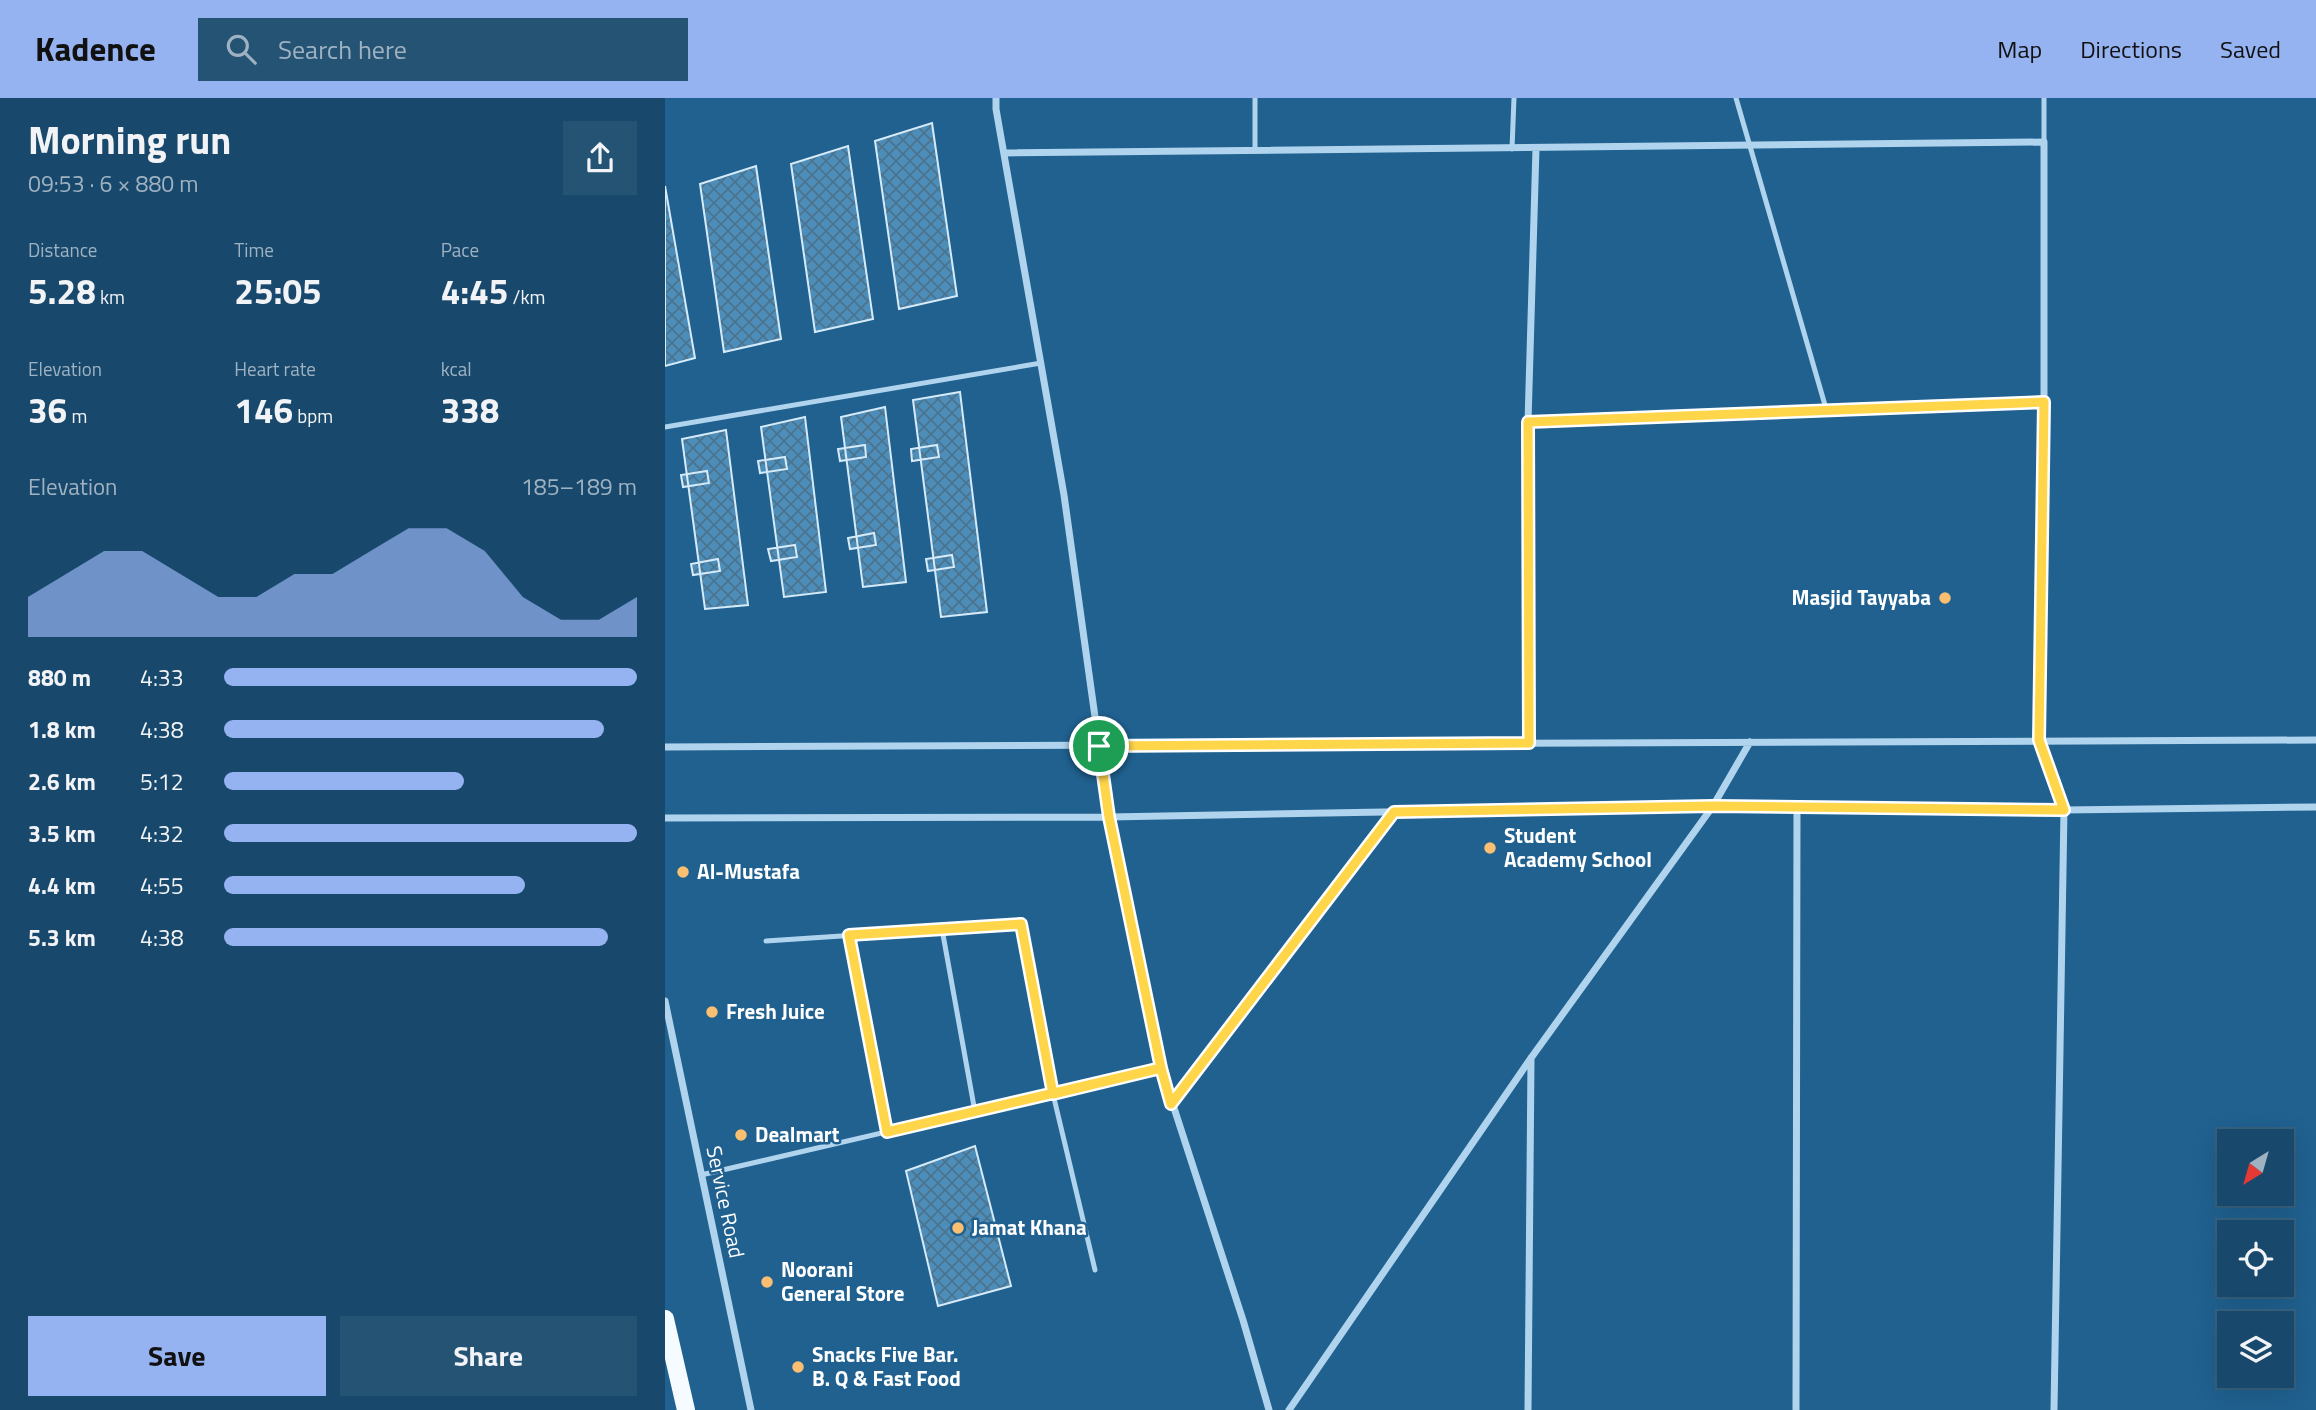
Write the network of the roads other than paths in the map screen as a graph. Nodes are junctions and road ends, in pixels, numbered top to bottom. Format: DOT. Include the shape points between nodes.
graph roads {
  1 [pos="996,98"];
  2 [pos="1255,98"];
  3 [pos="1514,98"];
  4 [pos="1736,98"];
  5 [pos="2045,98"];
  6 [pos="2044,142"];
  7 [pos="1751,146"];
  8 [pos="1536,148"];
  9 [pos="1512,149"];
  10 [pos="1255,151"];
  11 [pos="1004,153"];
  12 [pos="1041,363"];
  13 [pos="2044,402"];
  14 [pos="1827,412"];
  15 [pos="1528,422"];
  16 [pos="665,427"];
  17 [pos="2039,740"];
  18 [pos="2316,740"];
  19 [pos="1750,742"];
  20 [pos="1529,743"];
  21 [pos="1099,746"];
  22 [pos="665,747"];
  23 [pos="1713,806"];
  24 [pos="1797,807"];
  25 [pos="2316,807"];
  26 [pos="2064,810"];
  27 [pos="1394,812"];
  28 [pos="1109,817"];
  29 [pos="665,818"];
  30 [pos="942,929"];
  31 [pos="849,935"];
  32 [pos="765,941"];
  33 [pos="665,1001"];
  34 [pos="1531,1058"];
  35 [pos="1161,1068"];
  36 [pos="1053,1094"];
  37 [pos="1171,1104"];
  38 [pos="975,1112"];
  39 [pos="887,1132"];
  40 [pos="701,1175"];
  41 [pos="1095,1270"];
  42 [pos="665,1319"];
  43 [pos="686,1410"];
  44 [pos="751,1410"];
  45 [pos="1269,1410"];
  46 [pos="1289,1410"];
  47 [pos="1528,1410"];
  48 [pos="1796,1410"];
  49 [pos="2054,1410"];
  1 -- 11 [label="street"];
  2 -- 10 [label="lane"];
  3 -- 9 [label="lane"];
  4 -- 7 [label="lane"];
  5 -- 6 [label="lane"];
  6 -- 7 [label="street"];
  6 -- 13 [label="street"];
  7 -- 8 [label="street"];
  7 -- 14 [label="lane"];
  8 -- 9 [label="street"];
  8 -- 15 [label="street"];
  9 -- 10 [label="street"];
  10 -- 11 [label="street"];
  11 -- 12 [label="street"];
  12 -- 16 [label="lane"];
  12 -- 21 [label="street"];
  13 -- 14 [label="lane"];
  13 -- 17 [label="street"];
  14 -- 15 [label="lane"];
  15 -- 20 [label="street"];
  17 -- 18 [label="street"];
  17 -- 19 [label="street"];
  17 -- 26 [label="street"];
  19 -- 20 [label="street"];
  19 -- 23 [label="street"];
  20 -- 21 [label="street"];
  21 -- 22 [label="street"];
  21 -- 28 [label="street"];
  23 -- 24 [label="street"];
  23 -- 27 [label="street"];
  23 -- 34 [label="street"];
  24 -- 26 [label="street"];
  24 -- 48 [label="street"];
  25 -- 26 [label="street"];
  26 -- 49 [label="street"];
  27 -- 28 [label="street"];
  27 -- 37 [label="street"];
  28 -- 29 [label="street"];
  28 -- 35 [label="street"];
  30 -- 31 [label="lane"];
  30 -- 36 [label="lane" via="1021,924"];
  30 -- 38 [label="lane"];
  31 -- 32 [label="lane"];
  31 -- 39 [label="lane"];
  33 -- 40 [label="street, Service Road"];
  34 -- 46 [label="street"];
  34 -- 47 [label="street"];
  35 -- 36 [label="lane"];
  35 -- 37 [label="street"];
  36 -- 38 [label="lane"];
  36 -- 41 [label="lane"];
  37 -- 45 [label="street"];
  38 -- 39 [label="lane"];
  39 -- 40 [label="lane"];
  40 -- 44 [label="street, Service Road"];
  42 -- 43 [label="main road"];
}
